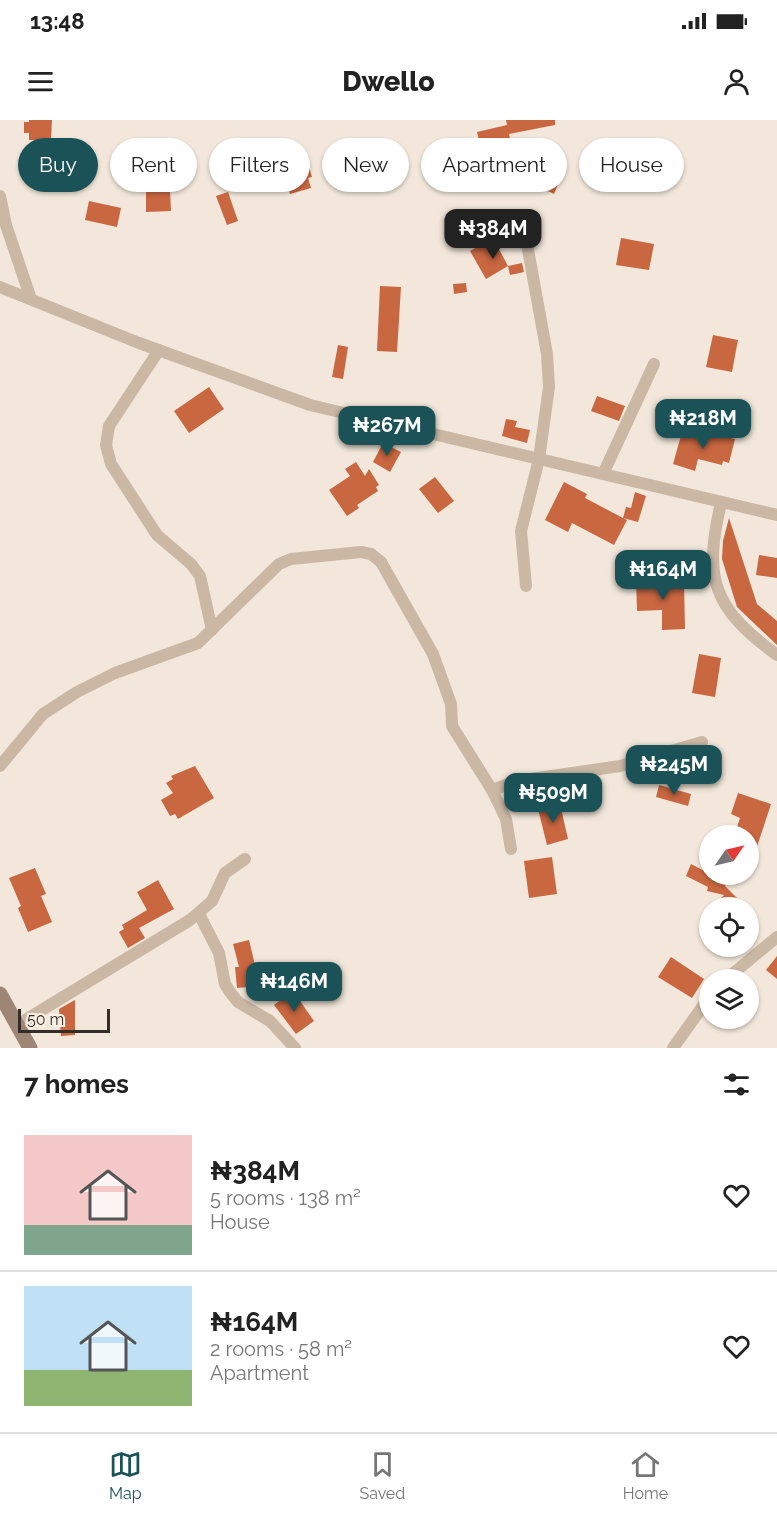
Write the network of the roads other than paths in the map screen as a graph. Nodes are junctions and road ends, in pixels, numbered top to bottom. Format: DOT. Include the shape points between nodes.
graph roads {
  1 [pos="0,196"];
  2 [pos="525,233"];
  3 [pos="0,287"];
  4 [pos="31,299"];
  5 [pos="159,350"];
  6 [pos="654,364"];
  7 [pos="539,459"];
  8 [pos="603,474"];
  9 [pos="721,502"];
  10 [pos="777,515"];
  11 [pos="526,586"];
  12 [pos="212,630"];
  13 [pos="777,655"];
  14 [pos="702,742"];
  15 [pos="0,766"];
  16 [pos="492,790"];
  17 [pos="511,849"];
  18 [pos="245,859"];
  19 [pos="199,914"];
  20 [pos="777,937"];
  21 [pos="738,969"];
  22 [pos="0,995"];
  23 [pos="699,1011"];
  24 [pos="17,1025"];
  25 [pos="30,1048"];
  26 [pos="295,1048"];
  27 [pos="673,1048"];
  1 -- 4 [label="street"];
  2 -- 7 [label="street" via="547,354 549,387"];
  3 -- 4 [label="street"];
  4 -- 5 [label="street"];
  5 -- 7 [label="street" via="310,405"];
  5 -- 12 [label="street" via="109,426 106,445 111,464 157,535 200,576"];
  6 -- 8 [label="street"];
  7 -- 8 [label="street"];
  7 -- 11 [label="street" via="520,531"];
  8 -- 9 [label="street"];
  9 -- 10 [label="street"];
  9 -- 13 [label="street" via="711,562 718,587 741,628"];
  12 -- 15 [label="street" via="186,649 115,673 69,698 32,725"];
  12 -- 16 [label="street" via="279,564 348,552 371,554 381,561 434,654 447,689 456,735"];
  14 -- 16 [label="street" via="620,766 517,781"];
  16 -- 17 [label="street" via="506,819"];
  18 -- 19 [label="street" via="225,873 212,901"];
  19 -- 24 [label="street"];
  19 -- 26 [label="street" via="219,953 230,993 237,1002 270,1021"];
  20 -- 21 [label="street"];
  22 -- 24 [label="street"];
  23 -- 27 [label="street"];
  24 -- 25 [label="street"];
}
